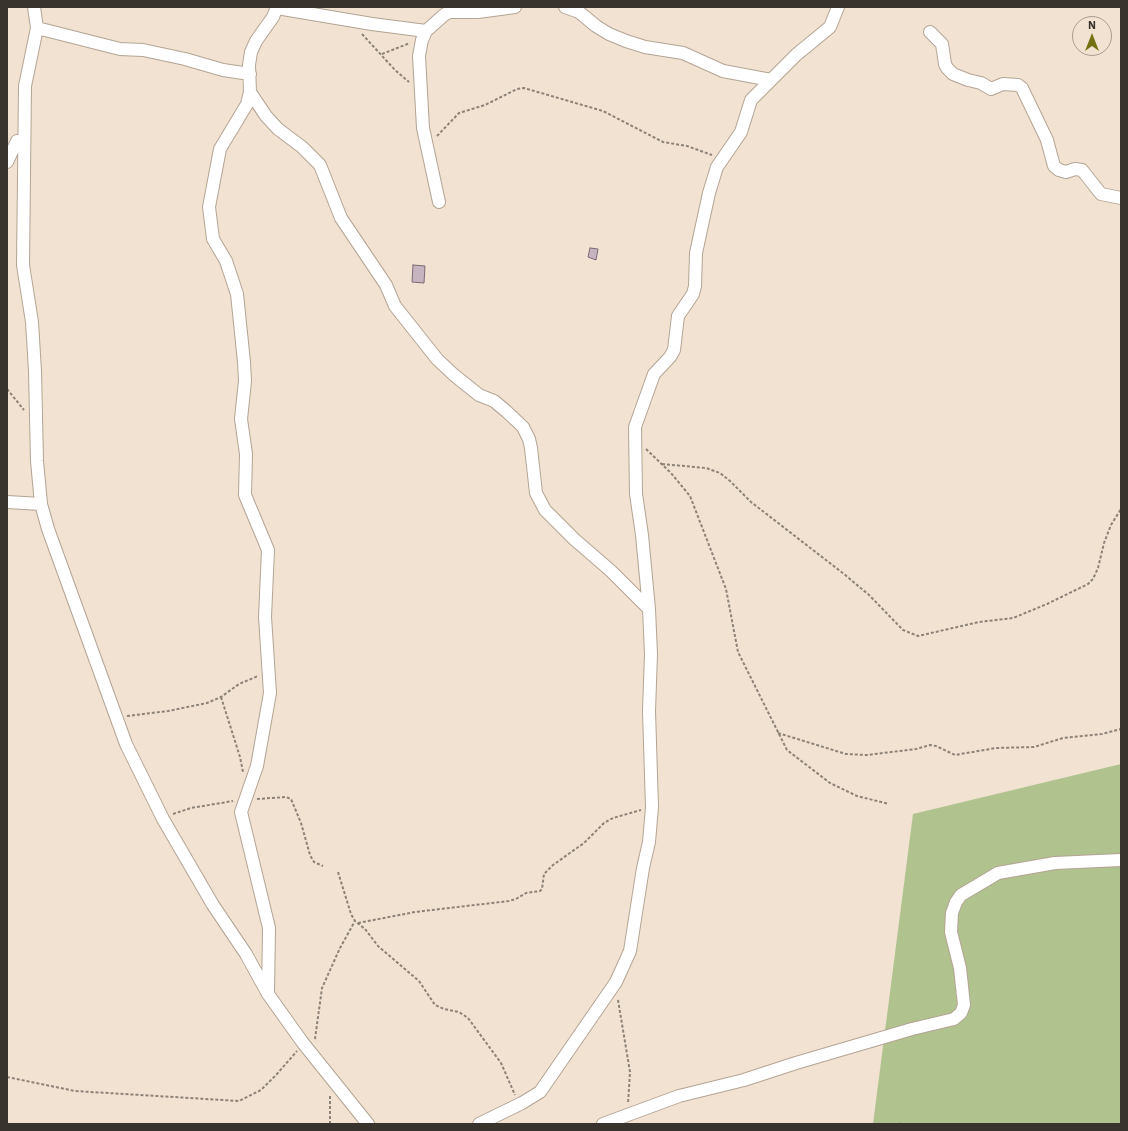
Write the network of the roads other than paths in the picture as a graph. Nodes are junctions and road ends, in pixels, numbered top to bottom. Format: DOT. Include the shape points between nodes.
graph roads {
  1 [pos="34,7"];
  2 [pos="277,7"];
  3 [pos="515,7"];
  4 [pos="565,7"];
  5 [pos="838,7"];
  6 [pos="459,9"];
  7 [pos="37,28"];
  8 [pos="426,31"];
  9 [pos="930,32"];
  10 [pos="250,74"];
  11 [pos="771,80"];
  12 [pos="250,92"];
  13 [pos="16,140"];
  14 [pos="7,162"];
  15 [pos="1121,198"];
  16 [pos="439,202"];
  17 [pos="7,502"];
  18 [pos="41,504"];
  19 [pos="649,608"];
  20 [pos="1121,860"];
  21 [pos="268,994"];
  22 [pos="368,1124"];
  23 [pos="479,1124"];
  24 [pos="603,1124"];
  1 -- 7 [label="street"];
  2 -- 8 [label="street"];
  2 -- 10 [label="street" via="251,52"];
  3 -- 6 [label="street" via="478,12"];
  4 -- 11 [label="street" via="579,12 609,34 626,41 683,53 723,71"];
  5 -- 11 [label="street" via="830,27"];
  6 -- 8 [label="street" via="444,15"];
  7 -- 10 [label="street" via="120,49 143,50 223,70"];
  7 -- 13 [label="street"];
  8 -- 16 [label="street" via="419,56 423,128"];
  9 -- 15 [label="street" via="942,44 945,64 953,74 991,88 1003,84 1018,85 1022,88 1047,140 1054,166 1066,172 1082,170 1101,194"];
  10 -- 12 [label="street"];
  11 -- 19 [label="street" via="751,100 740,132 713,177 696,253 693,294 677,318 674,350 654,374 635,427 636,494"];
  12 -- 19 [label="street" via="278,129 320,165 341,218 386,285 395,306 437,359 479,395 494,401 522,427 531,448 536,493 546,510 574,539 612,570"];
  12 -- 21 [label="street" via="247,104 220,149 209,207 213,239 226,261 238,294 245,381 241,419 246,454 244,487 249,506 268,550 265,617 270,693 257,766 242,808 270,928"];
  13 -- 14 [label="street"];
  13 -- 18 [label="street" via="23,265 32,322"];
  17 -- 18 [label="street"];
  18 -- 21 [label="street" via="129,750 163,819"];
  19 -- 23 [label="street" via="652,807 649,842 630,951 616,982 540,1092"];
  20 -- 24 [label="street" via="1055,863 998,873 961,895 952,913 951,932 960,968 964,1004 961,1013 954,1019 912,1028 744,1080 679,1096"];
  21 -- 22 [label="street" via="303,1044"];
}
